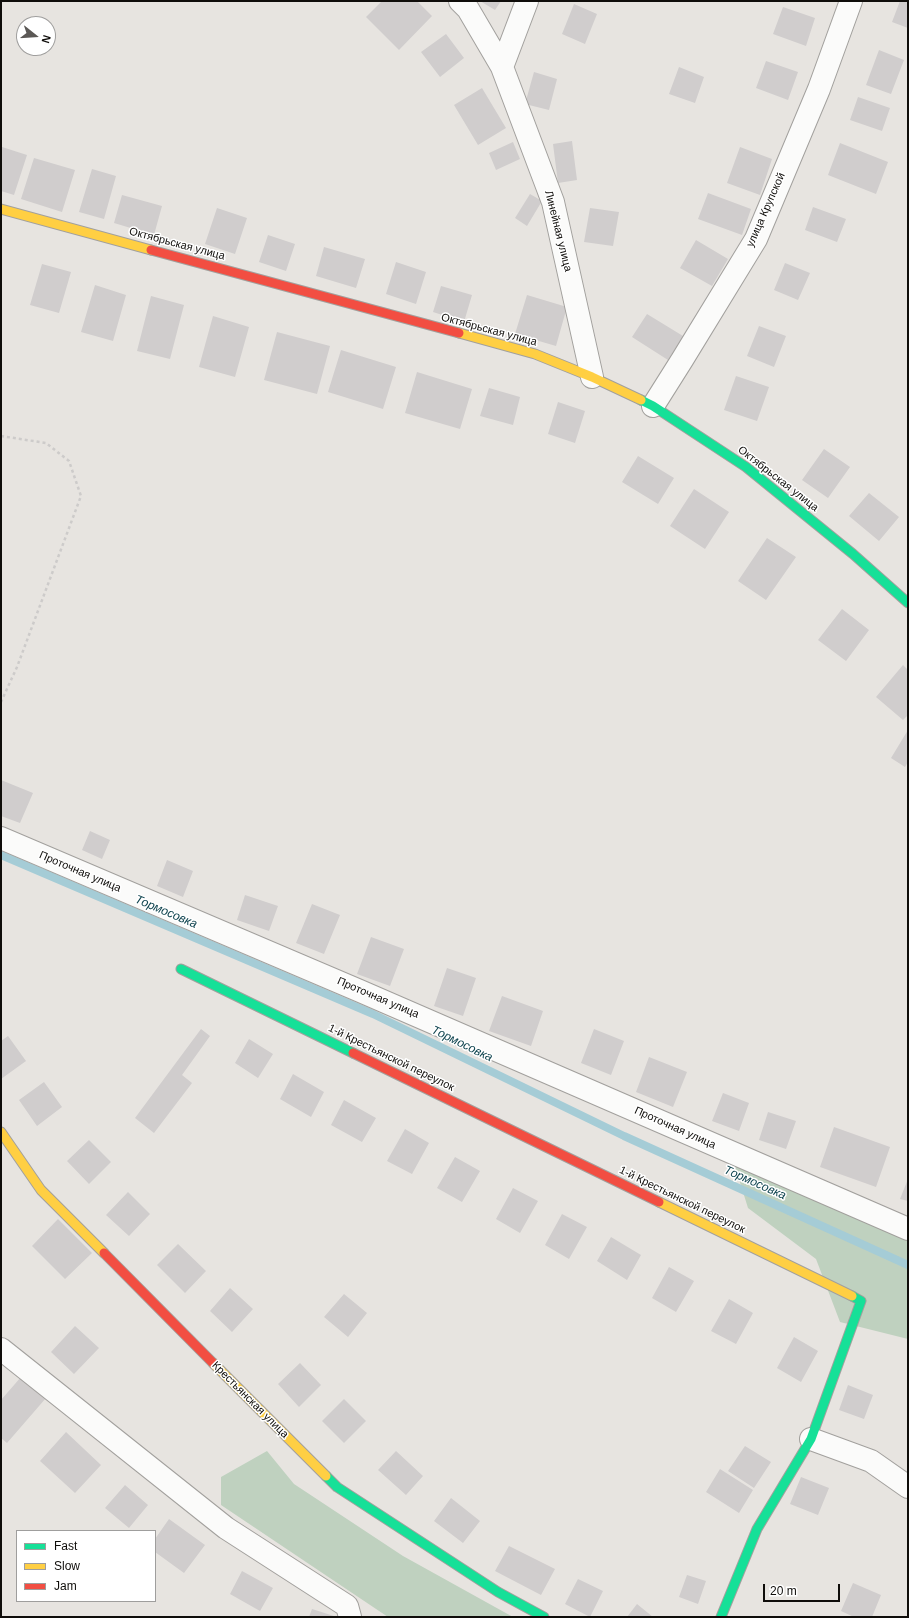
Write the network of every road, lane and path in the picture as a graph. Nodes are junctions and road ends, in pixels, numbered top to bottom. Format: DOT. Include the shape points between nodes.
graph roads {
  1 [pos="460,1"];
  2 [pos="527,1"];
  3 [pos="851,1"];
  4 [pos="502,67"];
  5 [pos="1,209"];
  6 [pos="592,377"];
  7 [pos="652,406"];
  8 [pos="1,436"];
  9 [pos="908,603"];
  10 [pos="1,702"];
  11 [pos="1,838"];
  12 [pos="181,969"];
  13 [pos="1,1132"];
  14 [pos="908,1229"];
  15 [pos="1,1349"];
  16 [pos="811,1439"];
  17 [pos="908,1486"];
  18 [pos="350,1617"];
  19 [pos="544,1617"];
  20 [pos="721,1617"];
  1 -- 4 [label="street, Линейная улица" via="468,9"];
  2 -- 4 [label="street"];
  3 -- 7 [label="street, улица Крупской" via="819,89 756,239"];
  4 -- 6 [label="street, Линейная улица" via="553,202"];
  5 -- 6 [label="street, Октябрьская улица" via="535,354"];
  6 -- 7 [label="street, Октябрьская улица"];
  7 -- 9 [label="street, Октябрьская улица" via="746,467 853,554"];
  8 -- 10 [label="path" via="46,443 69,462 81,496 17,667"];
  11 -- 14 [label="street, Проточная улица"];
  12 -- 16 [label="street, 1-й Крестьянской переулок" via="861,1301"];
  13 -- 19 [label="street, Крестьянская улица" via="41,1190 337,1487 498,1592"];
  15 -- 18 [label="street" via="226,1528 347,1606"];
  16 -- 17 [label="street" via="871,1462"];
  16 -- 20 [label="street, 1-й Крестьянской переулок" via="757,1529"];
}
